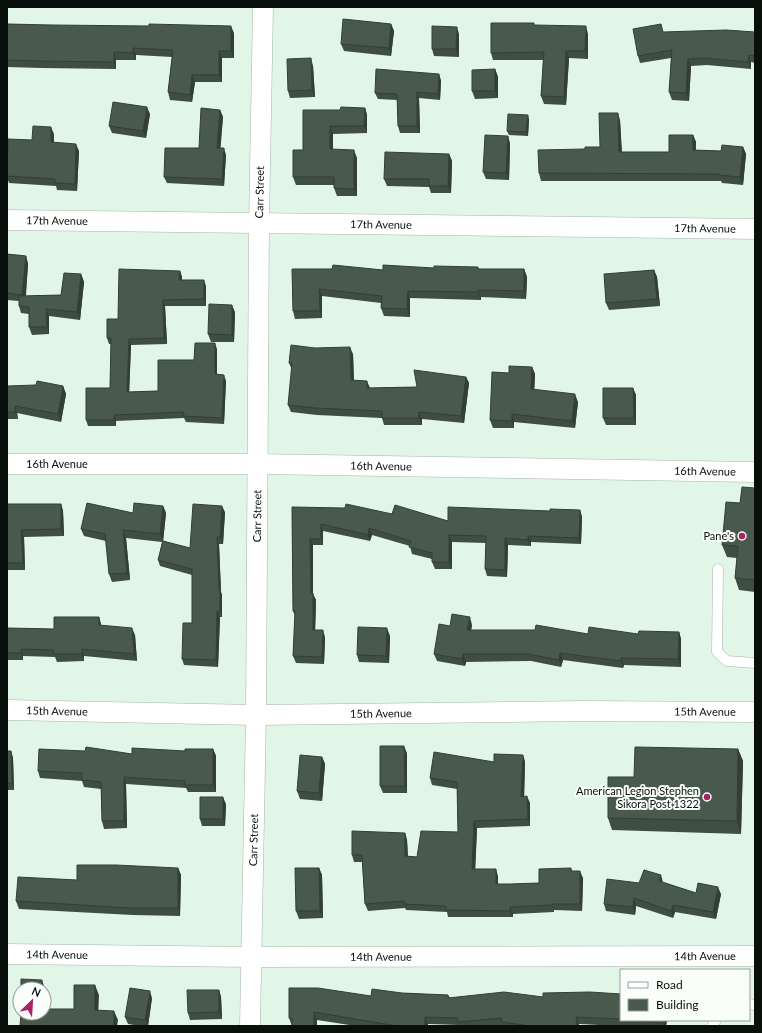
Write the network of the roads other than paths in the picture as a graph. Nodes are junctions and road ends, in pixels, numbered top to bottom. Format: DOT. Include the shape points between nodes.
graph roads {
  1 [pos="263,7"];
  2 [pos="7,220"];
  3 [pos="259,222"];
  4 [pos="755,228"];
  5 [pos="7,464"];
  6 [pos="257,464"];
  7 [pos="755,472"];
  8 [pos="718,569"];
  9 [pos="755,663"];
  10 [pos="7,710"];
  11 [pos="755,712"];
  12 [pos="256,715"];
  13 [pos="7,954"];
  14 [pos="755,956"];
  15 [pos="251,957"];
  16 [pos="250,1026"];
  1 -- 3 [label="street, Carr Street"];
  2 -- 3 [label="street, 17th Avenue"];
  3 -- 4 [label="street, 17th Avenue"];
  3 -- 6 [label="street, Carr Street"];
  5 -- 6 [label="street, 16th Avenue"];
  6 -- 7 [label="street, 16th Avenue"];
  6 -- 12 [label="street, Carr Street"];
  8 -- 9 [label="lane" via="717,652 728,661"];
  10 -- 12 [label="street, 15th Avenue"];
  11 -- 12 [label="street, 15th Avenue" via="583,711"];
  12 -- 15 [label="street, Carr Street"];
  13 -- 15 [label="street, 14th Avenue"];
  14 -- 15 [label="street, 14th Avenue"];
  15 -- 16 [label="street, Carr Street"];
}
